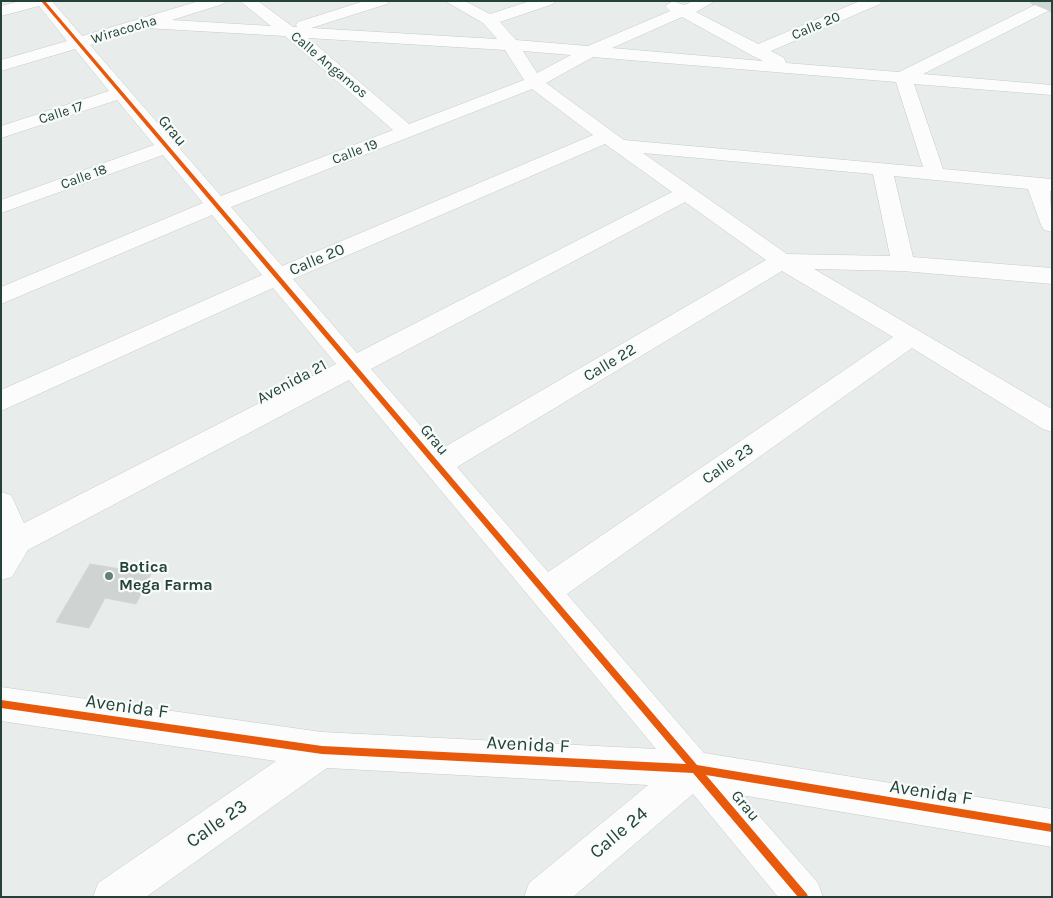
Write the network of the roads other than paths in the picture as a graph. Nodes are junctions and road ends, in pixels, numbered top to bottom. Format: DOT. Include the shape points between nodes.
graph roads {
  1 [pos="40,1"];
  2 [pos="44,1"];
  3 [pos="217,1"];
  4 [pos="248,1"];
  5 [pos="381,1"];
  6 [pos="453,1"];
  7 [pos="546,1"];
  8 [pos="665,1"];
  9 [pos="707,1"];
  10 [pos="874,1"];
  11 [pos="1047,4"];
  12 [pos="1,11"];
  13 [pos="682,11"];
  14 [pos="489,20"];
  15 [pos="145,23"];
  16 [pos="287,30"];
  17 [pos="79,44"];
  18 [pos="511,46"];
  19 [pos="757,51"];
  20 [pos="591,52"];
  21 [pos="1,66"];
  22 [pos="788,67"];
  23 [pos="903,77"];
  24 [pos="534,82"];
  25 [pos="1047,90"];
  26 [pos="121,93"];
  27 [pos="1052,110"];
  28 [pos="1,132"];
  29 [pos="407,132"];
  30 [pos="613,140"];
  31 [pos="167,147"];
  32 [pos="882,169"];
  33 [pos="935,174"];
  34 [pos="1044,185"];
  35 [pos="687,193"];
  36 [pos="217,205"];
  37 [pos="1,207"];
  38 [pos="1052,225"];
  39 [pos="782,261"];
  40 [pos="902,264"];
  41 [pos="1052,276"];
  42 [pos="277,277"];
  43 [pos="1,296"];
  44 [pos="912,336"];
  45 [pos="353,366"];
  46 [pos="1,401"];
  47 [pos="1052,422"];
  48 [pos="437,465"];
  49 [pos="1,504"];
  50 [pos="17,540"];
  51 [pos="1,567"];
  52 [pos="545,592"];
  53 [pos="1,704"];
  54 [pos="322,750"];
  55 [pos="695,769"];
  56 [pos="1052,828"];
  57 [pos="112,897"];
  58 [pos="543,897"];
  59 [pos="804,897"];
  1 -- 12 [label="street"];
  2 -- 17 [label="street, Grau"];
  3 -- 15 [label="street, Wiracocha"];
  4 -- 16 [label="street, Calle Angamos"];
  5 -- 16 [label="street"];
  6 -- 14 [label="street"];
  7 -- 14 [label="street"];
  8 -- 13 [label="street"];
  9 -- 13 [label="street, Calle 19"];
  10 -- 19 [label="street, Calle 20"];
  11 -- 23 [label="street"];
  13 -- 19 [label="street"];
  13 -- 20 [label="street, Calle 19"];
  14 -- 18 [label="street"];
  15 -- 16 [label="street"];
  15 -- 17 [label="street, Wiracocha"];
  16 -- 18 [label="street"];
  16 -- 29 [label="street, Calle Angamos"];
  17 -- 21 [label="street, Wiracocha"];
  17 -- 26 [label="street, Grau"];
  18 -- 20 [label="street"];
  18 -- 24 [label="street"];
  19 -- 22 [label="street"];
  20 -- 22 [label="street"];
  20 -- 24 [label="street, Calle 19"];
  22 -- 23 [label="street"];
  23 -- 25 [label="street"];
  23 -- 33 [label="street"];
  24 -- 29 [label="street, Calle 19"];
  24 -- 30 [label="street"];
  25 -- 27 [label="street"];
  26 -- 28 [label="street, Calle 17"];
  26 -- 31 [label="street, Grau"];
  29 -- 36 [label="street, Calle 19"];
  30 -- 32 [label="street"];
  30 -- 35 [label="street"];
  30 -- 42 [label="street, Calle 20"];
  31 -- 36 [label="street, Grau"];
  31 -- 37 [label="street, Calle 18"];
  32 -- 33 [label="street"];
  32 -- 40 [label="street"];
  33 -- 34 [label="street"];
  34 -- 38 [label="street"];
  35 -- 39 [label="street"];
  35 -- 45 [label="street, Avenida 21"];
  36 -- 42 [label="street, Grau"];
  36 -- 43 [label="street, Calle 19"];
  39 -- 40 [label="street"];
  39 -- 44 [label="street"];
  39 -- 48 [label="street, Calle 22"];
  40 -- 41 [label="street"];
  42 -- 45 [label="street, Grau"];
  42 -- 46 [label="street, Calle 20"];
  44 -- 47 [label="street"];
  44 -- 52 [label="street, Calle 23"];
  45 -- 48 [label="street, Grau"];
  45 -- 50 [label="street, Avenida 21"];
  48 -- 52 [label="street, Grau"];
  49 -- 50 [label="street"];
  50 -- 51 [label="street"];
  52 -- 55 [label="street, Grau"];
  53 -- 54 [label="street, Avenida F"];
  54 -- 55 [label="street, Avenida F"];
  54 -- 57 [label="street, Calle 23"];
  55 -- 56 [label="street, Avenida F"];
  55 -- 58 [label="street, Calle 24"];
  55 -- 59 [label="street, Grau"];
}
